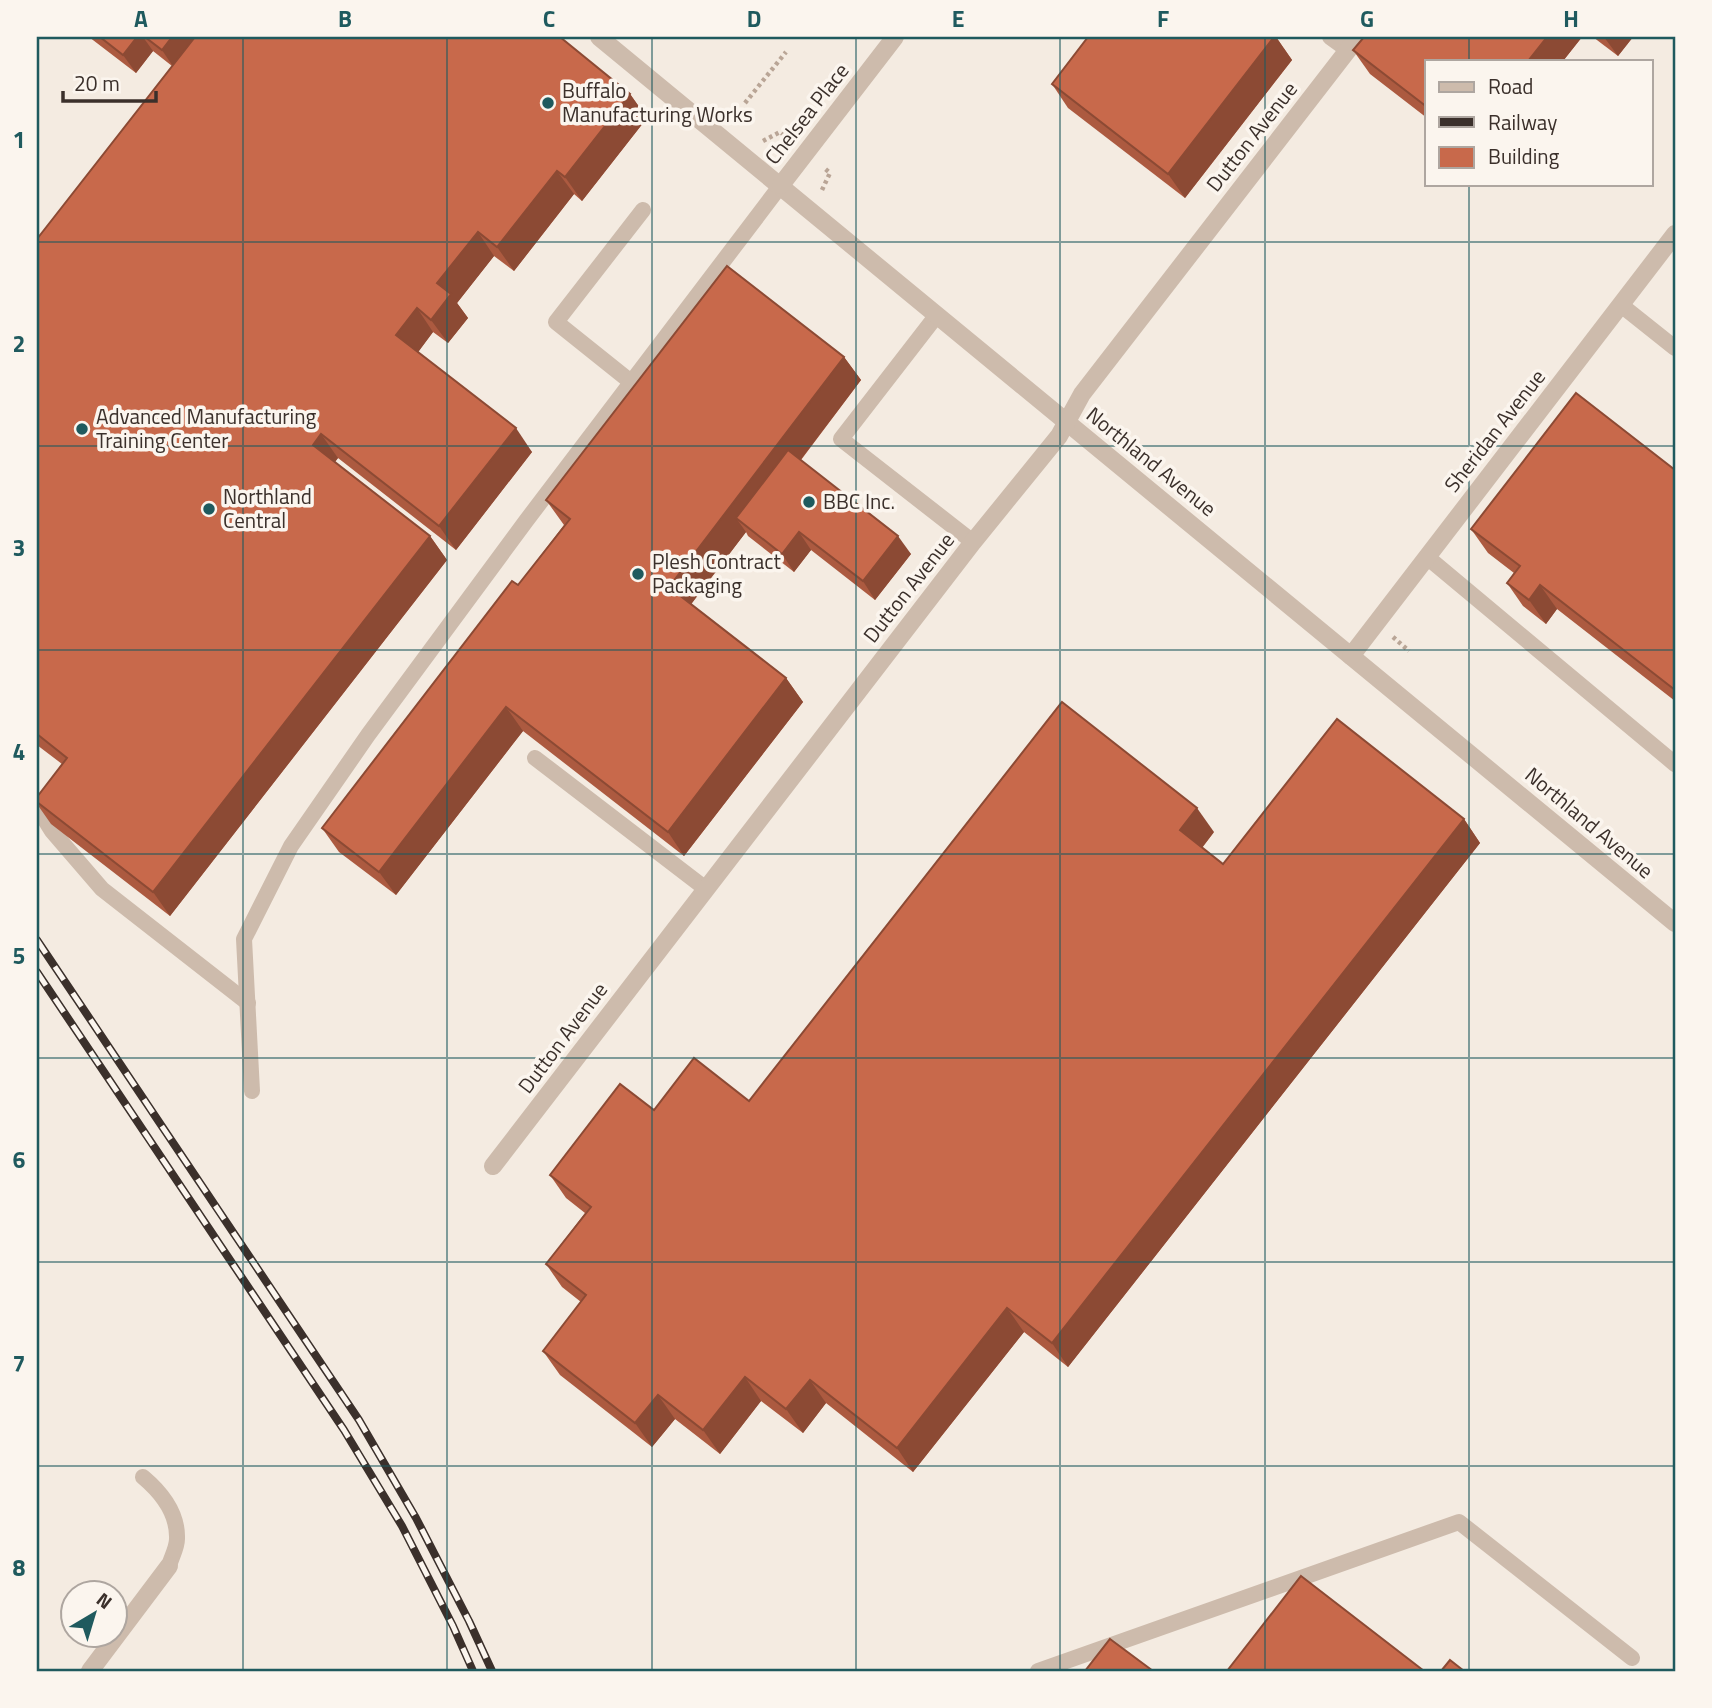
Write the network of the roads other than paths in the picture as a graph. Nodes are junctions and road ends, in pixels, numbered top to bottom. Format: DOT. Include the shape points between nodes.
graph roads {
  1 [pos="599,37"];
  2 [pos="895,37"];
  3 [pos="1330,37"];
  4 [pos="1353,44"];
  5 [pos="781,186"];
  6 [pos="643,210"];
  7 [pos="1675,234"];
  8 [pos="1620,305"];
  9 [pos="937,315"];
  10 [pos="1675,348"];
  11 [pos="631,382"];
  12 [pos="1066,422"];
  13 [pos="973,542"];
  14 [pos="1427,558"];
  15 [pos="1351,656"];
  16 [pos="535,758"];
  17 [pos="1675,764"];
  18 [pos="37,807"];
  19 [pos="706,889"];
  20 [pos="1675,922"];
  21 [pos="248,1003"];
  22 [pos="253,1091"];
  23 [pos="493,1166"];
  24 [pos="143,1477"];
  25 [pos="169,1566"];
  26 [pos="1632,1658"];
  27 [pos="90,1671"];
  28 [pos="1038,1671"];
  1 -- 5 [label="street, Northland Avenue"];
  2 -- 5 [label="street, Chelsea Place"];
  3 -- 4 [label="lane"];
  4 -- 12 [label="street, Dutton Avenue" via="1082,394"];
  5 -- 9 [label="street, Northland Avenue"];
  5 -- 11 [label="lane"];
  6 -- 11 [label="lane" via="556,322"];
  7 -- 8 [label="street, Sheridan Avenue"];
  8 -- 10 [label="lane"];
  8 -- 14 [label="street, Sheridan Avenue"];
  9 -- 12 [label="street, Northland Avenue"];
  9 -- 13 [label="lane" via="841,439"];
  11 -- 21 [label="lane" via="291,846 244,939"];
  12 -- 13 [label="street, Dutton Avenue"];
  12 -- 15 [label="street, Northland Avenue"];
  13 -- 19 [label="street, Dutton Avenue"];
  14 -- 15 [label="street, Sheridan Avenue"];
  14 -- 17 [label="lane"];
  15 -- 20 [label="street, Northland Avenue"];
  16 -- 19 [label="lane"];
  18 -- 21 [label="lane" via="102,889"];
  19 -- 23 [label="street, Dutton Avenue"];
  21 -- 22 [label="lane"];
  24 -- 25 [label="lane" via="162,1493 174,1517 177,1541"];
  25 -- 27 [label="street"];
  26 -- 28 [label="lane" via="1459,1522"];
}
